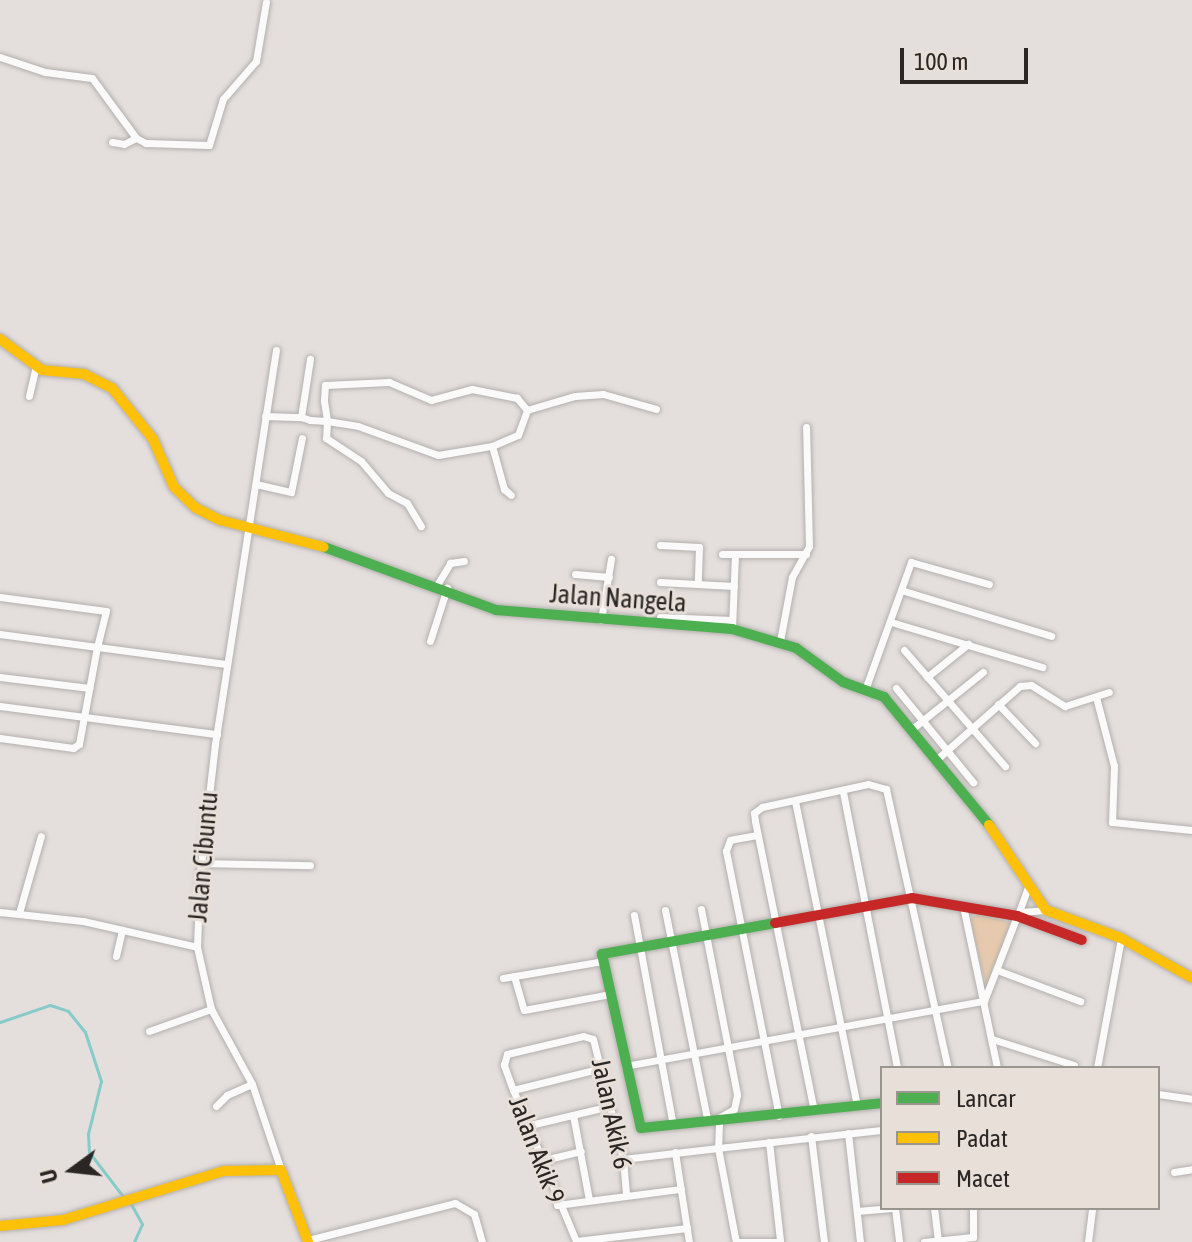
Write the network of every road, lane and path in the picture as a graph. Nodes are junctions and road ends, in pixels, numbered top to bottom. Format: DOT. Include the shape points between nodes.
graph roads {
  1 [pos="266,2"];
  2 [pos="0,57"];
  3 [pos="136,138"];
  4 [pos="112,142"];
  5 [pos="0,339"];
  6 [pos="276,350"];
  7 [pos="310,359"];
  8 [pos="36,365"];
  9 [pos="29,396"];
  10 [pos="656,409"];
  11 [pos="527,410"];
  12 [pos="265,416"];
  13 [pos="301,417"];
  14 [pos="327,421"];
  15 [pos="806,427"];
  16 [pos="302,438"];
  17 [pos="492,446"];
  18 [pos="256,484"];
  19 [pos="511,495"];
  20 [pos="421,526"];
  21 [pos="247,530"];
  22 [pos="660,545"];
  23 [pos="722,554"];
  24 [pos="735,554"];
  25 [pos="806,554"];
  26 [pos="611,559"];
  27 [pos="464,561"];
  28 [pos="575,574"];
  29 [pos="609,577"];
  30 [pos="660,582"];
  31 [pos="698,584"];
  32 [pos="989,584"];
  33 [pos="734,586"];
  34 [pos="442,587"];
  35 [pos="901,590"];
  36 [pos="0,597"];
  37 [pos="660,617"];
  38 [pos="601,622"];
  39 [pos="891,622"];
  40 [pos="732,624"];
  41 [pos="0,634"];
  42 [pos="1051,636"];
  43 [pos="430,641"];
  44 [pos="780,641"];
  45 [pos="968,644"];
  46 [pos="97,647"];
  47 [pos="904,650"];
  48 [pos="226,664"];
  49 [pos="1042,667"];
  50 [pos="983,672"];
  51 [pos="0,677"];
  52 [pos="927,677"];
  53 [pos="866,687"];
  54 [pos="89,688"];
  55 [pos="896,688"];
  56 [pos="1109,692"];
  57 [pos="1096,697"];
  58 [pos="946,699"];
  59 [pos="998,704"];
  60 [pos="0,706"];
  61 [pos="85,717"];
  62 [pos="922,720"];
  63 [pos="971,727"];
  64 [pos="912,729"];
  65 [pos="217,734"];
  66 [pos="0,738"];
  67 [pos="1035,743"];
  68 [pos="946,749"];
  69 [pos="936,760"];
  70 [pos="1005,766"];
  71 [pos="973,782"];
  72 [pos="843,792"];
  73 [pos="795,801"];
  74 [pos="1192,830"];
  75 [pos="757,835"];
  76 [pos="41,836"];
  77 [pos="201,863"];
  78 [pos="310,865"];
  79 [pos="1028,887"];
  80 [pos="912,898"];
  81 [pos="963,904"];
  82 [pos="865,907"];
  83 [pos="701,909"];
  84 [pos="665,910"];
  85 [pos="1046,910"];
  86 [pos="0,912"];
  87 [pos="19,913"];
  88 [pos="820,914"];
  89 [pos="1018,914"];
  90 [pos="634,915"];
  91 [pos="774,922"];
  92 [pos="740,929"];
  93 [pos="122,930"];
  94 [pos="706,934"];
  95 [pos="1121,938"];
  96 [pos="671,939"];
  97 [pos="1082,940"];
  98 [pos="639,946"];
  99 [pos="197,947"];
  100 [pos="116,956"];
  101 [pos="603,961"];
  102 [pos="997,970"];
  103 [pos="514,976"];
  104 [pos="503,978"];
  105 [pos="1192,978"];
  106 [pos="610,994"];
  107 [pos="984,1001"];
  108 [pos="1080,1001"];
  109 [pos="935,1008"];
  110 [pos="211,1009"];
  111 [pos="887,1016"];
  112 [pos="842,1026"];
  113 [pos="149,1031"];
  114 [pos="797,1035"];
  115 [pos="589,1036"];
  116 [pos="992,1039"];
  117 [pos="762,1042"];
  118 [pos="727,1049"];
  119 [pos="693,1055"];
  120 [pos="661,1061"];
  121 [pos="1074,1065"];
  122 [pos="625,1066"];
  123 [pos="897,1066"];
  124 [pos="948,1066"];
  125 [pos="997,1066"];
  126 [pos="1097,1066"];
  127 [pos="602,1068"];
  128 [pos="252,1084"];
  129 [pos="513,1090"];
  130 [pos="1160,1094"];
  131 [pos="1192,1099"];
  132 [pos="880,1103"];
  133 [pos="216,1106"];
  134 [pos="610,1106"];
  135 [pos="857,1106"];
  136 [pos="814,1111"];
  137 [pos="573,1115"];
  138 [pos="779,1116"];
  139 [pos="707,1118"];
  140 [pos="720,1120"];
  141 [pos="673,1125"];
  142 [pos="526,1126"];
  143 [pos="880,1130"];
  144 [pos="848,1133"];
  145 [pos="811,1136"];
  146 [pos="769,1142"];
  147 [pos="718,1146"];
  148 [pos="581,1151"];
  149 [pos="675,1152"];
  150 [pos="623,1159"];
  151 [pos="540,1161"];
  152 [pos="1192,1169"];
  153 [pos="281,1170"];
  154 [pos="1174,1172"];
  155 [pos="681,1189"];
  156 [pos="626,1195"];
  157 [pos="589,1200"];
  158 [pos="557,1205"];
  159 [pos="880,1209"];
  160 [pos="895,1210"];
  161 [pos="934,1210"];
  162 [pos="973,1210"];
  163 [pos="1092,1210"];
  164 [pos="857,1211"];
  165 [pos="0,1226"];
  166 [pos="687,1228"];
  167 [pos="650,1232"];
  168 [pos="938,1240"];
  169 [pos="308,1241"];
  170 [pos="575,1241"];
  171 [pos="780,1241"];
  172 [pos="482,1242"];
  173 [pos="651,1242"];
  174 [pos="689,1242"];
  175 [pos="737,1242"];
  176 [pos="824,1242"];
  177 [pos="860,1242"];
  178 [pos="899,1242"];
  179 [pos="924,1242"];
  180 [pos="1088,1242"];
  1 -- 3 [label="street" via="256,61 223,99 209,145 176,148"];
  2 -- 3 [label="street" via="45,72 92,78"];
  3 -- 4 [label="street"];
  5 -- 8 [label="main road, Jalan Nangela"];
  6 -- 12 [label="street, Jalan Cibuntu"];
  7 -- 13 [label="street"];
  8 -- 9 [label="street"];
  8 -- 21 [label="main road, Jalan Nangela" via="60,374 84,374 112,388 153,439 174,487 196,508"];
  10 -- 11 [label="street" via="603,394"];
  11 -- 14 [label="street" via="517,398 472,389 431,400 389,382 329,382 324,390"];
  11 -- 17 [label="street" via="518,435"];
  12 -- 13 [label="street"];
  12 -- 18 [label="street, Jalan Cibuntu"];
  13 -- 14 [label="street"];
  14 -- 17 [label="street" via="358,426 430,455"];
  14 -- 20 [label="street" via="326,438 361,461 386,492 407,503"];
  15 -- 25 [label="street"];
  16 -- 18 [label="street" via="291,492"];
  17 -- 19 [label="street" via="504,489"];
  18 -- 21 [label="street, Jalan Cibuntu"];
  21 -- 34 [label="main road, Jalan Nangela" via="362,557 413,581"];
  21 -- 48 [label="street, Jalan Cibuntu"];
  22 -- 31 [label="street" via="699,547"];
  23 -- 24 [label="street"];
  24 -- 25 [label="street"];
  24 -- 33 [label="street"];
  25 -- 44 [label="street" via="792,577"];
  26 -- 29 [label="street"];
  27 -- 34 [label="street" via="450,563"];
  28 -- 29 [label="street"];
  29 -- 38 [label="street"];
  30 -- 31 [label="street"];
  31 -- 33 [label="street"];
  32 -- 35 [label="street" via="914,561"];
  33 -- 40 [label="street"];
  34 -- 38 [label="main road, Jalan Nangela" via="496,610"];
  34 -- 43 [label="street"];
  35 -- 39 [label="street"];
  35 -- 42 [label="street"];
  36 -- 46 [label="street" via="106,611"];
  37 -- 40 [label="street"];
  38 -- 40 [label="main road, Jalan Nangela"];
  39 -- 45 [label="street"];
  39 -- 53 [label="street"];
  40 -- 44 [label="main road, Jalan Nangela"];
  41 -- 46 [label="street"];
  44 -- 53 [label="main road, Jalan Nangela" via="843,682"];
  45 -- 49 [label="street"];
  45 -- 52 [label="street"];
  46 -- 48 [label="street"];
  46 -- 54 [label="street"];
  47 -- 52 [label="street"];
  48 -- 65 [label="street, Jalan Cibuntu"];
  50 -- 58 [label="street"];
  51 -- 54 [label="street"];
  52 -- 58 [label="street"];
  53 -- 64 [label="main road, Jalan Nangela" via="884,697"];
  54 -- 61 [label="street"];
  55 -- 62 [label="street"];
  56 -- 57 [label="street"];
  57 -- 59 [label="street" via="1061,705 1024,685"];
  57 -- 74 [label="street" via="1114,766 1112,822"];
  58 -- 62 [label="street"];
  58 -- 63 [label="street"];
  59 -- 63 [label="street"];
  59 -- 67 [label="street"];
  60 -- 61 [label="street"];
  61 -- 65 [label="street"];
  61 -- 66 [label="street" via="82,739 73,748"];
  62 -- 64 [label="street"];
  62 -- 68 [label="street"];
  63 -- 68 [label="street"];
  63 -- 70 [label="street"];
  64 -- 69 [label="main road, Jalan Nangela"];
  65 -- 77 [label="street, Jalan Cibuntu"];
  68 -- 69 [label="street"];
  68 -- 71 [label="street"];
  69 -- 79 [label="main road, Jalan Nangela" via="986,820"];
  72 -- 73 [label="street"];
  72 -- 80 [label="street" via="872,784 886,789"];
  72 -- 82 [label="street"];
  73 -- 75 [label="street" via="756,811"];
  73 -- 88 [label="street"];
  75 -- 91 [label="street"];
  75 -- 92 [label="street" via="726,846"];
  76 -- 87 [label="street"];
  77 -- 78 [label="street"];
  77 -- 99 [label="street, Jalan Cibuntu"];
  79 -- 85 [label="main road, Jalan Nangela"];
  79 -- 89 [label="street"];
  80 -- 81 [label="main road"];
  80 -- 82 [label="main road"];
  80 -- 109 [label="street"];
  81 -- 89 [label="main road"];
  81 -- 107 [label="street"];
  82 -- 88 [label="main road"];
  82 -- 111 [label="street"];
  83 -- 94 [label="street"];
  84 -- 96 [label="street"];
  85 -- 89 [label="street"];
  85 -- 95 [label="main road"];
  86 -- 87 [label="street"];
  87 -- 93 [label="street"];
  88 -- 91 [label="main road"];
  88 -- 112 [label="street"];
  89 -- 97 [label="main road"];
  89 -- 102 [label="street"];
  90 -- 98 [label="street"];
  91 -- 92 [label="main road"];
  91 -- 114 [label="street"];
  92 -- 94 [label="main road"];
  92 -- 117 [label="street"];
  93 -- 99 [label="street"];
  93 -- 100 [label="street"];
  94 -- 96 [label="main road"];
  94 -- 118 [label="street"];
  95 -- 105 [label="main road"];
  95 -- 126 [label="street"];
  96 -- 98 [label="main road"];
  96 -- 119 [label="street"];
  98 -- 101 [label="main road" via="605,952"];
  98 -- 120 [label="street"];
  99 -- 110 [label="street, Jalan Cibuntu"];
  101 -- 103 [label="street"];
  101 -- 106 [label="main road"];
  102 -- 107 [label="street"];
  102 -- 108 [label="street"];
  103 -- 104 [label="street"];
  103 -- 106 [label="street" via="524,1010"];
  106 -- 122 [label="main road"];
  107 -- 109 [label="street"];
  107 -- 116 [label="street"];
  109 -- 111 [label="street"];
  109 -- 124 [label="street"];
  110 -- 113 [label="street"];
  110 -- 128 [label="street, Jalan Cibuntu"];
  111 -- 112 [label="street"];
  111 -- 123 [label="street"];
  112 -- 114 [label="street"];
  112 -- 135 [label="street"];
  114 -- 117 [label="street"];
  114 -- 136 [label="street"];
  115 -- 127 [label="street, Jalan Akik 6"];
  115 -- 129 [label="street, Jalan Akik 9" via="505,1056"];
  116 -- 121 [label="street"];
  116 -- 125 [label="street"];
  117 -- 118 [label="street"];
  117 -- 138 [label="street"];
  118 -- 119 [label="street"];
  118 -- 140 [label="street" via="737,1104"];
  119 -- 120 [label="street"];
  119 -- 139 [label="street"];
  120 -- 122 [label="street"];
  120 -- 141 [label="street"];
  122 -- 141 [label="main road" via="637,1125 645,1130"];
  127 -- 129 [label="street"];
  127 -- 134 [label="street, Jalan Akik 6"];
  128 -- 133 [label="street"];
  128 -- 153 [label="street, Jalan Cibuntu"];
  129 -- 142 [label="street, Jalan Akik 9"];
  130 -- 131 [label="street"];
  132 -- 135 [label="main road"];
  134 -- 137 [label="street"];
  134 -- 150 [label="street, Jalan Akik 6"];
  135 -- 136 [label="main road"];
  136 -- 138 [label="main road"];
  137 -- 142 [label="street"];
  137 -- 148 [label="street"];
  138 -- 140 [label="main road"];
  139 -- 140 [label="main road"];
  139 -- 141 [label="main road"];
  140 -- 147 [label="street"];
  142 -- 151 [label="street, Jalan Akik 9"];
  143 -- 144 [label="street"];
  144 -- 145 [label="street"];
  144 -- 164 [label="street"];
  145 -- 146 [label="street"];
  145 -- 176 [label="street"];
  146 -- 147 [label="street"];
  146 -- 171 [label="street"];
  147 -- 149 [label="street"];
  147 -- 175 [label="street"];
  148 -- 151 [label="street"];
  148 -- 157 [label="street"];
  149 -- 150 [label="street"];
  149 -- 155 [label="street"];
  150 -- 156 [label="street, Jalan Akik 6"];
  151 -- 158 [label="street, Jalan Akik 9"];
  152 -- 154 [label="street"];
  153 -- 165 [label="main road" via="223,1171 63,1220"];
  153 -- 169 [label="main road"];
  155 -- 156 [label="street"];
  155 -- 166 [label="street"];
  156 -- 157 [label="street"];
  157 -- 158 [label="street"];
  158 -- 170 [label="street, Jalan Akik 9"];
  159 -- 164 [label="street"];
  160 -- 178 [label="street"];
  161 -- 168 [label="street"];
  162 -- 168 [label="street" via="975,1234"];
  163 -- 180 [label="street"];
  164 -- 177 [label="street"];
  166 -- 167 [label="street"];
  166 -- 174 [label="street"];
  167 -- 170 [label="street"];
  167 -- 173 [label="street"];
  168 -- 179 [label="street"];
  169 -- 172 [label="street" via="455,1203 474,1214"];
  171 -- 175 [label="street"];
}
